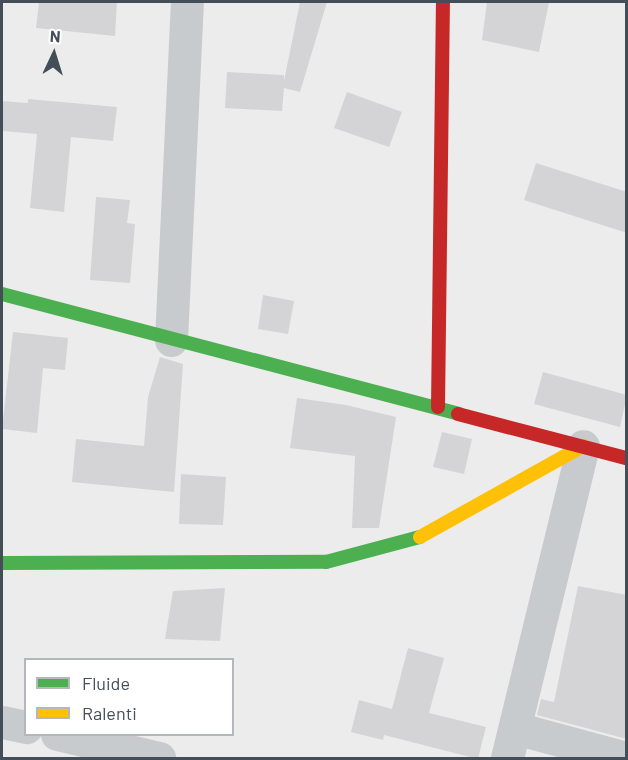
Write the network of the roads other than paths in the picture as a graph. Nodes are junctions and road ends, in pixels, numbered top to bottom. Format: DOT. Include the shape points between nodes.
graph roads {
  1 [pos="187,2"];
  2 [pos="443,2"];
  3 [pos="2,294"];
  4 [pos="171,340"];
  5 [pos="438,407"];
  6 [pos="583,446"];
  7 [pos="627,458"];
  8 [pos="2,563"];
  9 [pos="2,722"];
  10 [pos="24,727"];
  11 [pos="61,736"];
  12 [pos="511,743"];
  13 [pos="159,759"];
  14 [pos="626,759"];
  1 -- 4 [label="street"];
  2 -- 5 [label="street"];
  3 -- 4 [label="street"];
  4 -- 5 [label="street"];
  5 -- 6 [label="street"];
  6 -- 7 [label="street"];
  6 -- 8 [label="street" via="423,536 326,562"];
  6 -- 12 [label="street"];
  9 -- 10 [label="street"];
  11 -- 13 [label="street"];
  12 -- 14 [label="street"];
}
